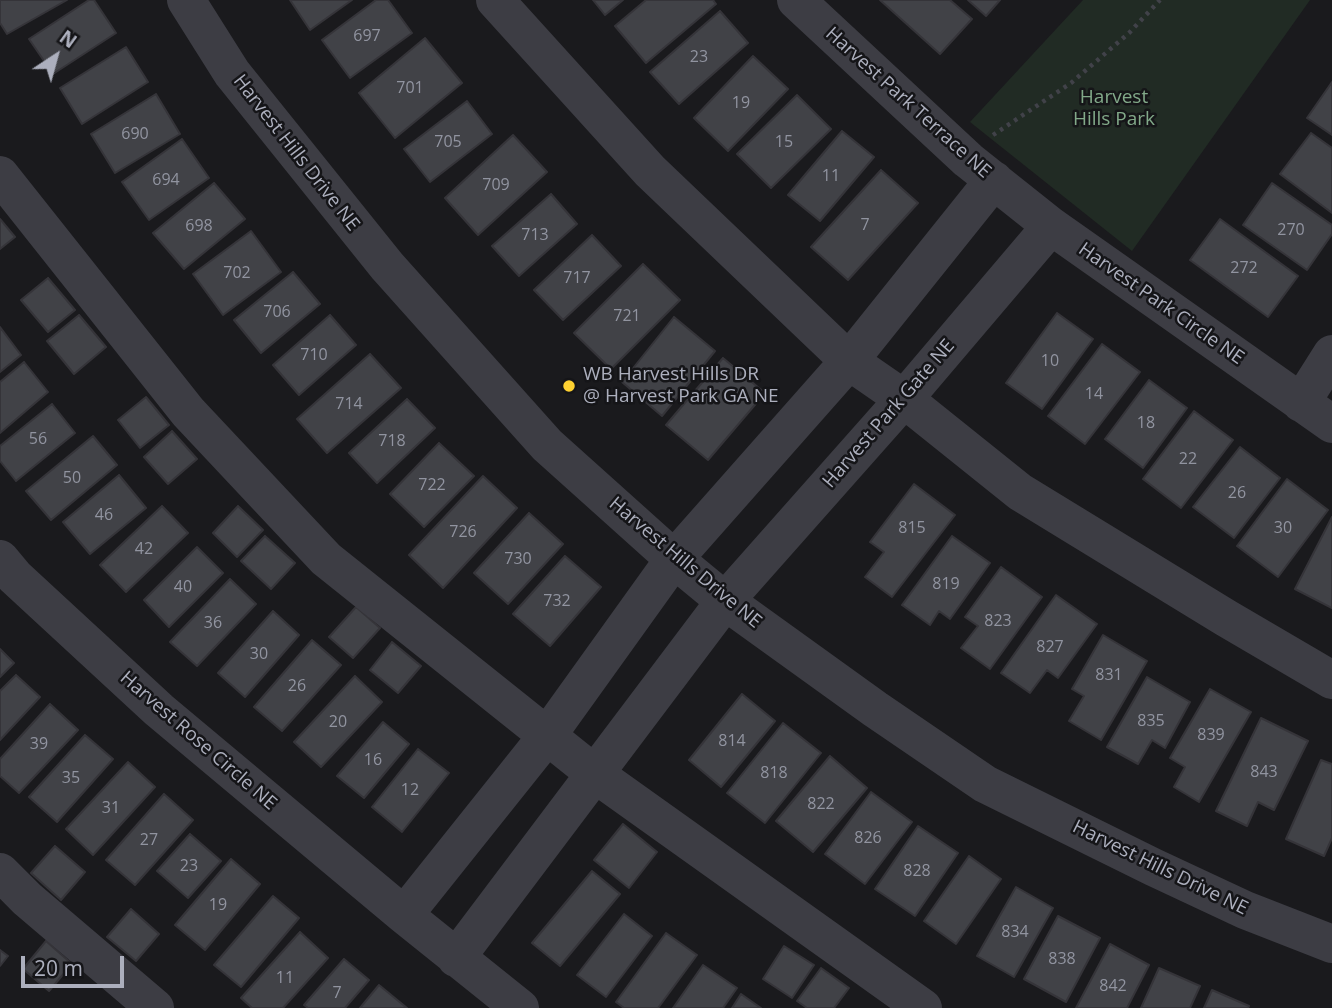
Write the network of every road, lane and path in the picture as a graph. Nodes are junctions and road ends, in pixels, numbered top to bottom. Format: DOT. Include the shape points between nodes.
graph roads {
  1 [pos="186,0"];
  2 [pos="495,0"];
  3 [pos="796,0"];
  4 [pos="1160,0"];
  5 [pos="0,175"];
  6 [pos="1009,192"];
  7 [pos="1332,354"];
  8 [pos="849,360"];
  9 [pos="904,399"];
  10 [pos="1301,403"];
  11 [pos="1332,424"];
  12 [pos="0,559"];
  13 [pos="674,559"];
  14 [pos="725,601"];
  15 [pos="1332,680"];
  16 [pos="547,736"];
  17 [pos="595,774"];
  18 [pos="0,872"];
  19 [pos="404,915"];
  20 [pos="1332,944"];
  21 [pos="456,958"];
  22 [pos="155,1008"];
  23 [pos="520,1008"];
  24 [pos="923,1008"];
  1 -- 13 [label="street, Harvest Hills Drive NE" via="232,73 387,266 547,445"];
  2 -- 8 [label="street" via="650,171"];
  3 -- 6 [label="street, Harvest Park Terrace NE"];
  4 -- 6 [label="path" via="1072,83 990,137"];
  5 -- 16 [label="street" via="188,412 326,559"];
  6 -- 8 [label="street"];
  6 -- 9 [label="street, Harvest Park Gate NE"];
  6 -- 10 [label="street, Harvest Park Circle NE"];
  7 -- 10 [label="street"];
  8 -- 9 [label="street"];
  8 -- 13 [label="street"];
  9 -- 14 [label="street, Harvest Park Gate NE"];
  9 -- 15 [label="street" via="1020,492"];
  10 -- 11 [label="street, Harvest Park Circle NE"];
  12 -- 19 [label="street, Harvest Rose Circle NE" via="159,710"];
  13 -- 14 [label="street, Harvest Hills Drive NE"];
  13 -- 16 [label="street"];
  14 -- 17 [label="street"];
  14 -- 20 [label="street, Harvest Hills Drive NE" via="985,784 1245,910"];
  16 -- 17 [label="street"];
  16 -- 19 [label="street"];
  17 -- 21 [label="street"];
  17 -- 24 [label="street"];
  18 -- 22 [label="street"];
  19 -- 21 [label="street, Harvest Rose Circle NE"];
  21 -- 23 [label="street, Harvest Rose Circle NE"];
}
